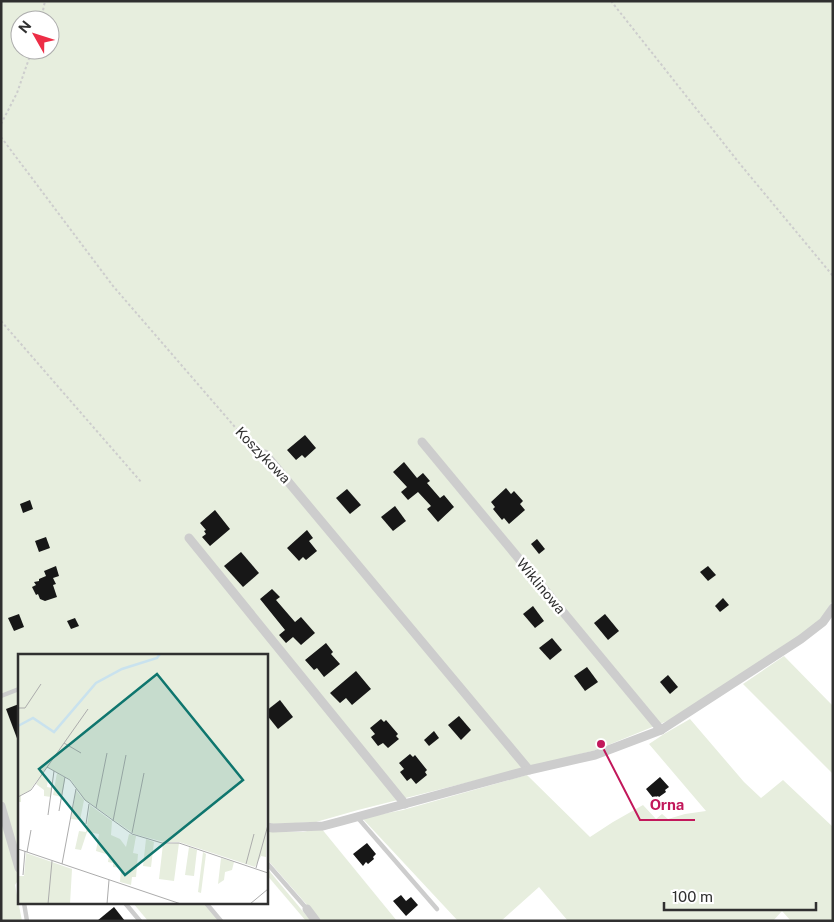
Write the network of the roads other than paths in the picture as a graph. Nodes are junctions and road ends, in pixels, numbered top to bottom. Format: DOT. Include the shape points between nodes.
graph roads {
  1 [pos="422,442"];
  2 [pos="265,454"];
  3 [pos="189,538"];
  4 [pos="833,608"];
  5 [pos="18,689"];
  6 [pos="1,696"];
  7 [pos="660,730"];
  8 [pos="529,770"];
  9 [pos="405,804"];
  10 [pos="1,806"];
  11 [pos="357,817"];
  12 [pos="268,827"];
  13 [pos="268,864"];
  14 [pos="18,865"];
  15 [pos="24,904"];
  16 [pos="126,904"];
  17 [pos="207,904"];
  18 [pos="437,909"];
  19 [pos="307,910"];
  20 [pos="27,921"];
  21 [pos="140,921"];
  22 [pos="221,921"];
  23 [pos="316,921"];
  1 -- 7 [label="street, Wiklinowa"];
  2 -- 8 [label="street, Koszykowa"];
  3 -- 9 [label="street"];
  4 -- 7 [label="street" via="823,622 801,640"];
  5 -- 6 [label="lane"];
  7 -- 8 [label="street" via="595,755"];
  8 -- 9 [label="street"];
  9 -- 11 [label="street"];
  10 -- 14 [label="street"];
  11 -- 12 [label="street" via="323,826"];
  11 -- 18 [label="lane"];
  13 -- 19 [label="lane"];
  15 -- 20 [label="lane"];
  16 -- 21 [label="lane"];
  17 -- 22 [label="lane"];
  19 -- 23 [label="street"];
}
